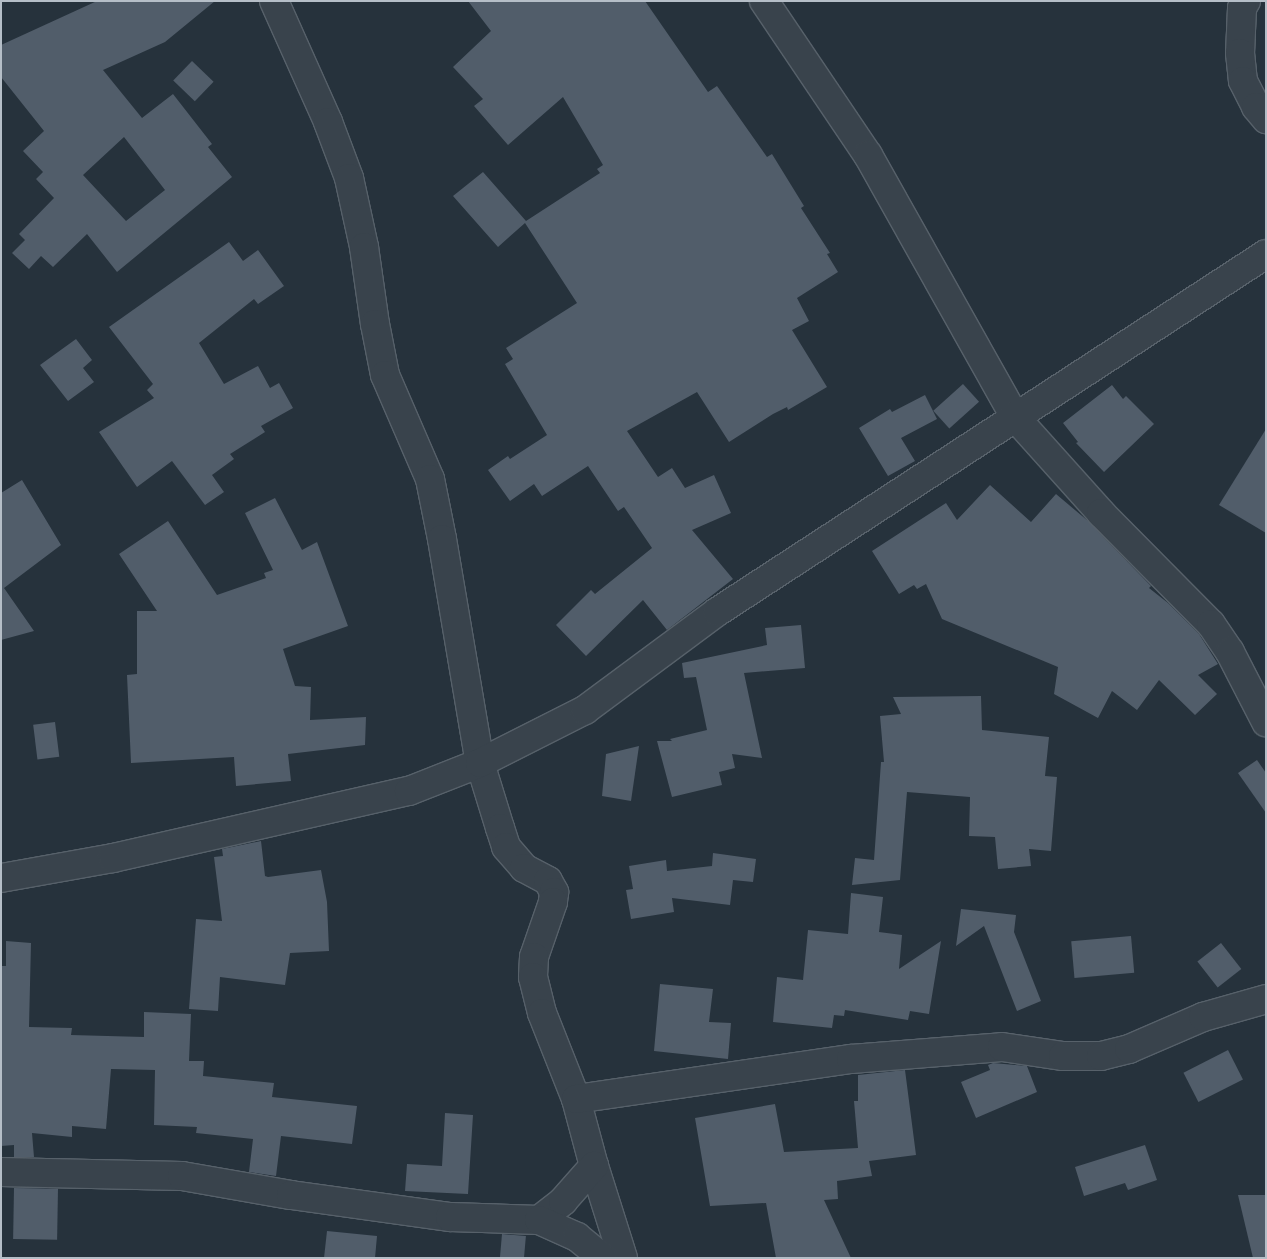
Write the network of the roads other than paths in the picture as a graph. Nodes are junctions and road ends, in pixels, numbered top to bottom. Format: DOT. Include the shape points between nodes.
graph roads {
  1 [pos="274,1"];
  2 [pos="764,1"];
  3 [pos="1246,1"];
  4 [pos="1266,119"];
  5 [pos="1266,254"];
  6 [pos="1015,417"];
  7 [pos="1266,722"];
  8 [pos="480,763"];
  9 [pos="1,878"];
  10 [pos="1266,999"];
  11 [pos="576,1099"];
  12 [pos="594,1166"];
  13 [pos="1,1172"];
  14 [pos="539,1220"];
  15 [pos="603,1258"];
  16 [pos="623,1258"];
  1 -- 8 [label="street" via="328,122 349,178 385,375 430,479"];
  2 -- 6 [label="street" via="868,154"];
  3 -- 4 [label="street" via="1242,8 1240,53 1243,81 1256,108"];
  5 -- 6 [label="street"];
  6 -- 7 [label="street" via="1101,514 1211,624 1230,652"];
  6 -- 8 [label="street" via="717,612 585,710"];
  8 -- 9 [label="street" via="409,790 112,858"];
  8 -- 11 [label="street" via="506,847 524,868 548,881 554,892 534,956 533,977 542,1013"];
  10 -- 11 [label="street" via="1203,1017 1129,1049 1101,1056 1063,1056 1002,1047 898,1055"];
  11 -- 12 [label="street"];
  12 -- 14 [label="street" via="563,1201"];
  12 -- 16 [label="street"];
  13 -- 14 [label="street" via="182,1176 450,1217"];
  14 -- 15 [label="street" via="577,1237"];
}
